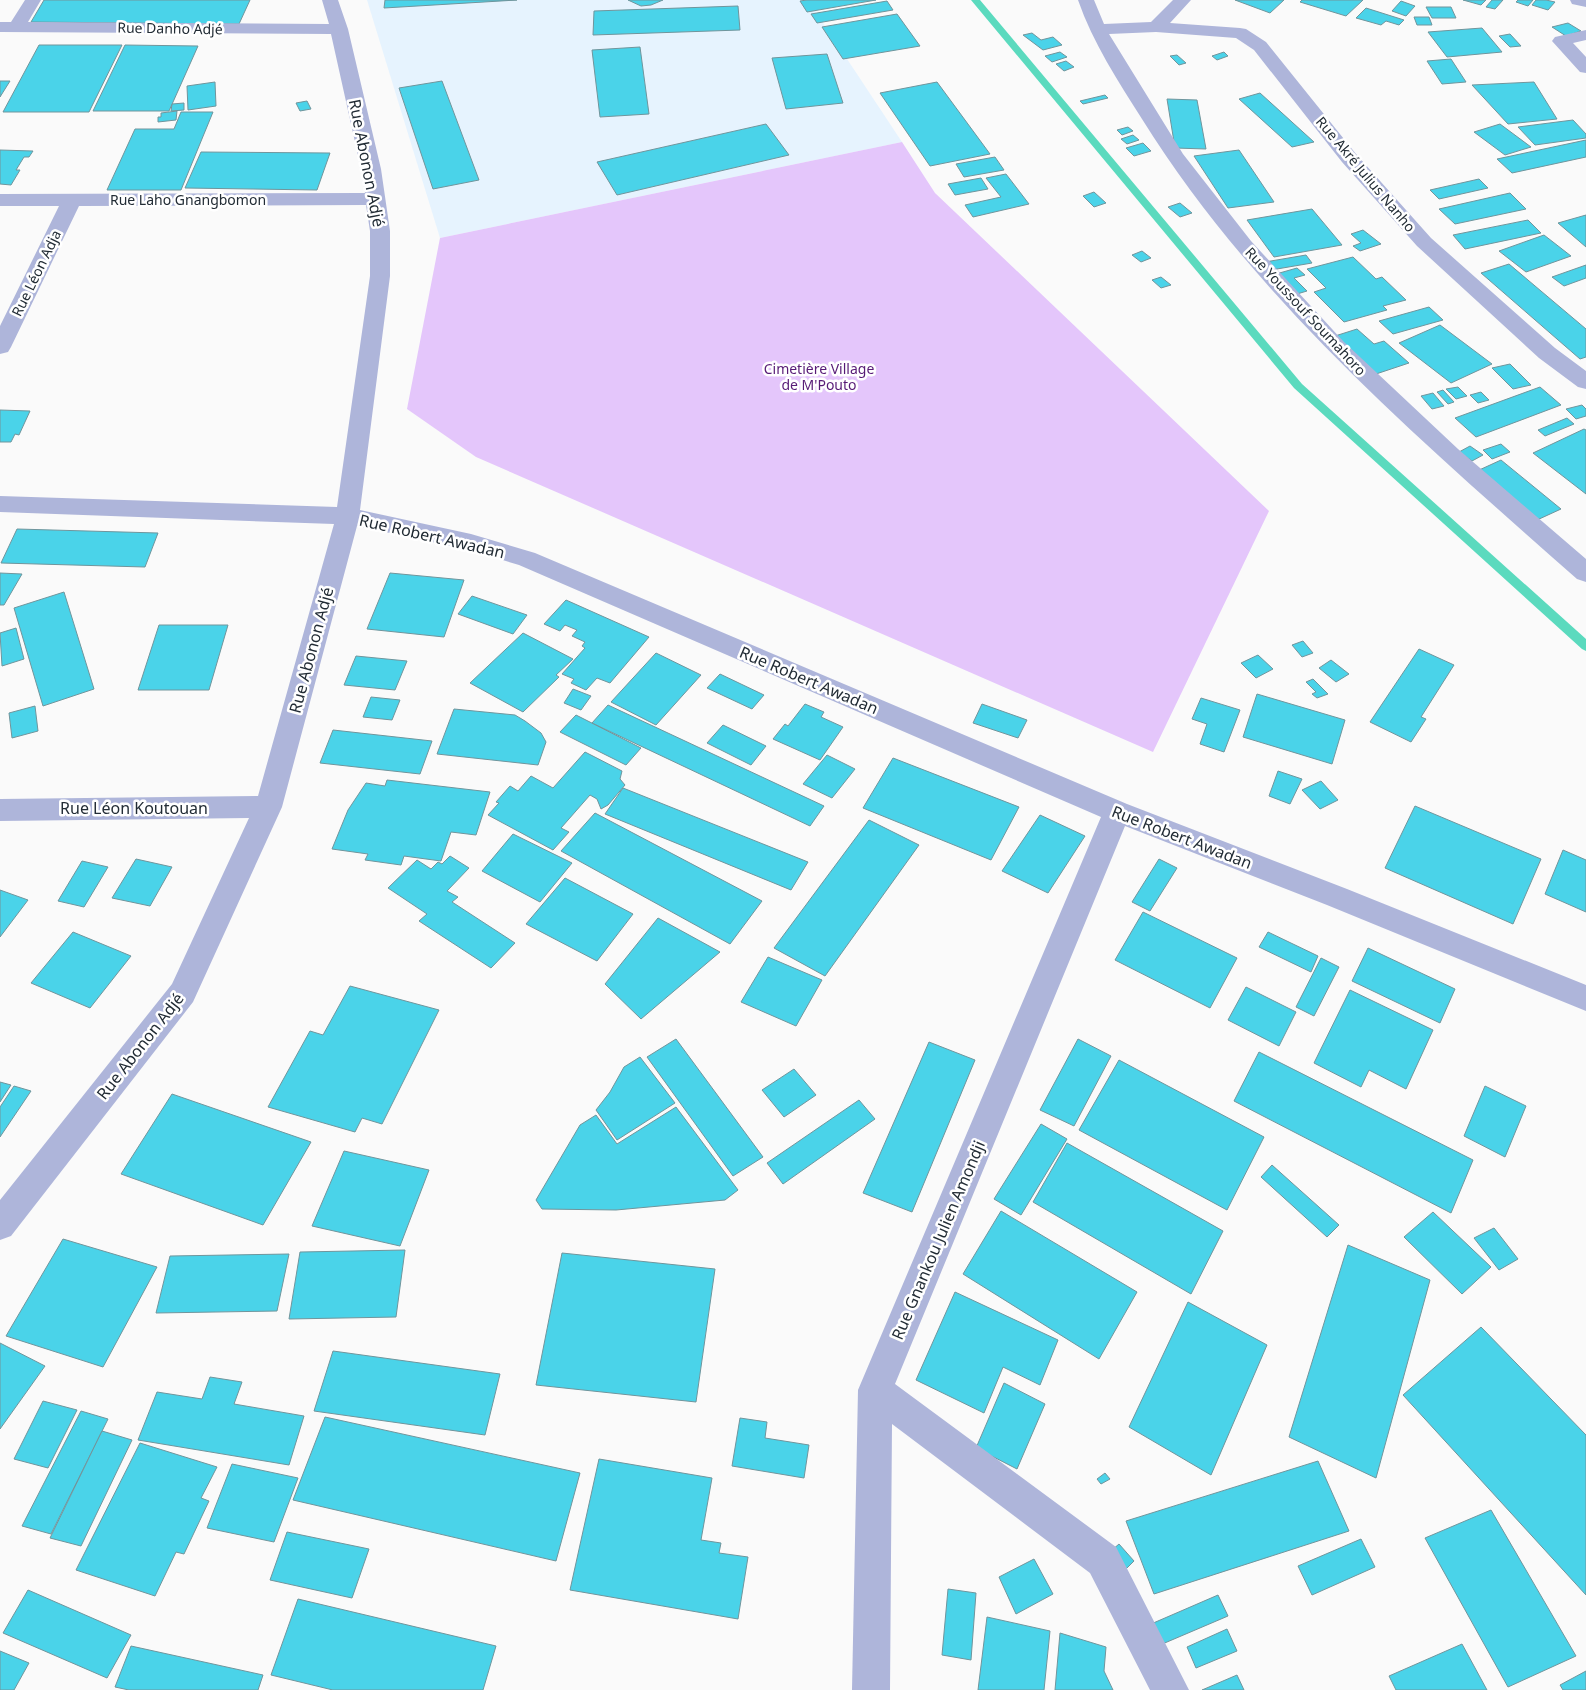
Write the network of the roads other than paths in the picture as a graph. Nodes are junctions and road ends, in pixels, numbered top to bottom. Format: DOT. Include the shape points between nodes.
graph roads {
  1 [pos="33,0"];
  2 [pos="330,0"];
  3 [pos="1086,0"];
  4 [pos="1183,0"];
  5 [pos="1578,0"];
  6 [pos="1586,2"];
  7 [pos="9,26"];
  8 [pos="1156,27"];
  9 [pos="339,29"];
  10 [pos="1097,29"];
  11 [pos="1586,35"];
  12 [pos="1586,68"];
  13 [pos="376,198"];
  14 [pos="0,200"];
  15 [pos="72,200"];
  16 [pos="0,346"];
  17 [pos="1586,382"];
  18 [pos="0,504"];
  19 [pos="348,516"];
  20 [pos="1586,573"];
  21 [pos="268,807"];
  22 [pos="0,810"];
  23 [pos="1117,812"];
  24 [pos="1586,998"];
  25 [pos="0,1225"];
  26 [pos="875,1390"];
  27 [pos="871,1690"];
  28 [pos="1170,1690"];
  1 -- 7 [label="street"];
  2 -- 9 [label="street, Rue Abonon Adjé"];
  3 -- 10 [label="street, Rue Youssouf Soumahoro"];
  4 -- 8 [label="street"];
  5 -- 6 [label="street"];
  7 -- 9 [label="street, Rue Danho Adjé"];
  8 -- 10 [label="street, Rue Akré Julius Nanho"];
  8 -- 17 [label="street, Rue Akré Julius Nanho" via="1240,33 1260,46 1349,158 1424,242 1547,353"];
  9 -- 13 [label="street, Rue Abonon Adjé"];
  10 -- 20 [label="street, Rue Youssouf Soumahoro" via="1175,157 1244,244 1336,347 1450,454"];
  11 -- 12 [label="street" via="1561,41"];
  13 -- 15 [label="street, Rue Laho Gnangbomon"];
  13 -- 19 [label="street, Rue Abonon Adjé" via="380,276"];
  14 -- 15 [label="street, Rue Laho Gnangbomon"];
  15 -- 16 [label="street, Rue Léon Adja"];
  18 -- 19 [label="street, Rue Robert Awadan"];
  19 -- 21 [label="street, Rue Abonon Adjé"];
  19 -- 23 [label="street, Rue Robert Awadan" via="454,538 527,559"];
  21 -- 22 [label="street, Rue Léon Koutouan"];
  21 -- 25 [label="street, Rue Abonon Adjé" via="183,992"];
  23 -- 24 [label="street, Rue Robert Awadan"];
  23 -- 26 [label="street, Rue Gnankou Julien Amondji"];
  26 -- 27 [label="street, Rue Gnankou Julien Amondji"];
  26 -- 28 [label="street" via="1103,1560"];
}
